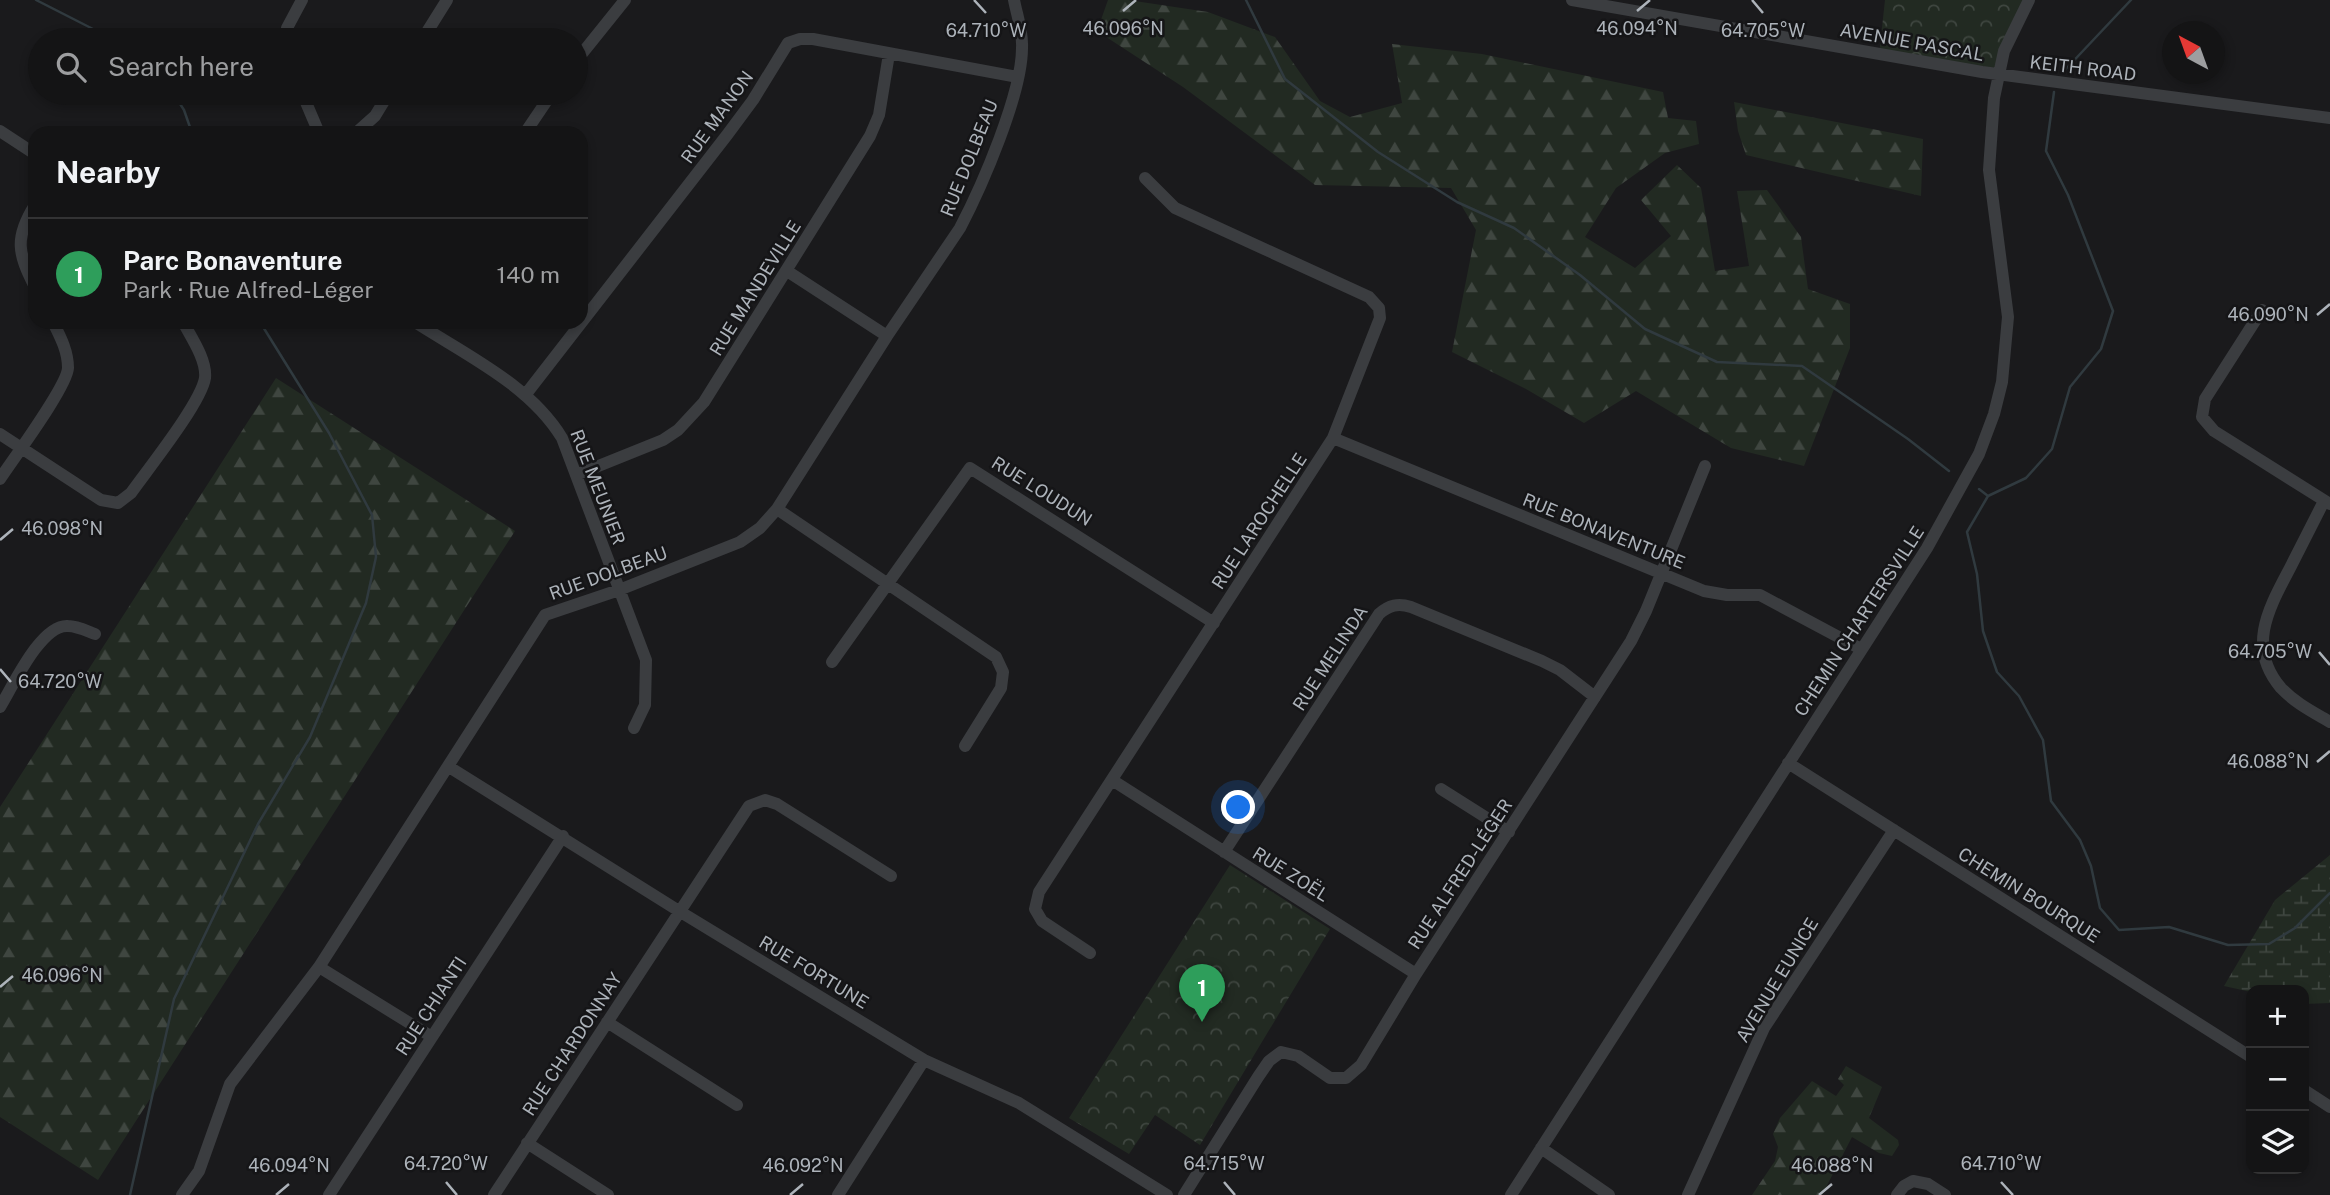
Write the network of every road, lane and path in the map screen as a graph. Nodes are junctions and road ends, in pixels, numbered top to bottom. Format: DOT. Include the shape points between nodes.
graph roads {
  1 [pos="302,0"];
  2 [pos="447,0"];
  3 [pos="625,0"];
  4 [pos="1014,0"];
  5 [pos="1572,0"];
  6 [pos="2029,0"];
  7 [pos="286,28"];
  8 [pos="430,28"];
  9 [pos="588,46"];
  10 [pos="889,54"];
  11 [pos="1998,74"];
  12 [pos="1018,77"];
  13 [pos="307,105"];
  14 [pos="382,105"];
  15 [pos="544,105"];
  16 [pos="2330,118"];
  17 [pos="316,126"];
  18 [pos="364,126"];
  19 [pos="530,126"];
  20 [pos="0,131"];
  21 [pos="28,149"];
  22 [pos="1145,178"];
  23 [pos="28,216"];
  24 [pos="787,271"];
  25 [pos="28,274"];
  26 [pos="2262,310"];
  27 [pos="588,314"];
  28 [pos="57,329"];
  29 [pos="186,329"];
  30 [pos="426,329"];
  31 [pos="576,329"];
  32 [pos="887,336"];
  33 [pos="526,394"];
  34 [pos="0,434"];
  35 [pos="1333,438"];
  36 [pos="20,448"];
  37 [pos="1705,466"];
  38 [pos="576,475"];
  39 [pos="0,479"];
  40 [pos="2327,503"];
  41 [pos="777,509"];
  42 [pos="1660,573"];
  43 [pos="888,584"];
  44 [pos="619,590"];
  45 [pos="1214,623"];
  46 [pos="95,634"];
  47 [pos="1861,649"];
  48 [pos="832,662"];
  49 [pos="1595,696"];
  50 [pos="0,707"];
  51 [pos="2330,722"];
  52 [pos="634,728"];
  53 [pos="965,746"];
  54 [pos="1788,763"];
  55 [pos="449,767"];
  56 [pos="1112,780"];
  57 [pos="1441,789"];
  58 [pos="1894,830"];
  59 [pos="1509,832"];
  60 [pos="563,836"];
  61 [pos="1224,852"];
  62 [pos="891,876"];
  63 [pos="679,911"];
  64 [pos="1090,953"];
  65 [pos="319,967"];
  66 [pos="1416,974"];
  67 [pos="607,1022"];
  68 [pos="432,1037"];
  69 [pos="2246,1054"];
  70 [pos="924,1060"];
  71 [pos="2309,1093"];
  72 [pos="737,1105"];
  73 [pos="2330,1107"];
  74 [pos="527,1143"];
  75 [pos="1541,1148"];
  76 [pos="182,1195"];
  77 [pos="329,1195"];
  78 [pos="494,1195"];
  79 [pos="608,1195"];
  80 [pos="838,1195"];
  81 [pos="1167,1195"];
  82 [pos="1184,1195"];
  83 [pos="1511,1195"];
  84 [pos="1609,1195"];
  85 [pos="1688,1195"];
  86 [pos="1897,1195"];
  87 [pos="1945,1195"];
  1 -- 7 [label="street"];
  2 -- 8 [label="street"];
  3 -- 9 [label="street"];
  4 -- 12 [label="street, RUE DOLBEAU" via="1023,51"];
  5 -- 11 [label="street, AVENUE PASCAL"];
  6 -- 11 [label="street, CHEMIN CHARTERSVILLE"];
  10 -- 12 [label="street, RUE MANON"];
  10 -- 24 [label="street, RUE MANDEVILLE" via="879,115 870,136"];
  10 -- 27 [label="street, RUE MANON" via="813,39 788,43 753,100"];
  11 -- 16 [label="street, KEITH ROAD"];
  11 -- 47 [label="street, CHEMIN CHARTERSVILLE" via="1989,170 2008,317 1998,397 1986,439 1962,489"];
  12 -- 32 [label="street, RUE DOLBEAU" via="970,210"];
  13 -- 17 [label="street"];
  14 -- 18 [label="street"];
  15 -- 19 [label="street"];
  20 -- 21 [label="street"];
  22 -- 35 [label="street, RUE LAROCHELLE" via="1175,208 1359,293 1379,308 1379,323"];
  23 -- 25 [label="street" via="19,241"];
  24 -- 32 [label="street"];
  24 -- 38 [label="street, RUE MANDEVILLE" via="705,402 678,430"];
  26 -- 40 [label="street" via="2205,399 2202,417 2214,431"];
  28 -- 36 [label="street" via="68,370"];
  29 -- 36 [label="street" via="205,377 195,400 131,493 118,503 101,500"];
  30 -- 33 [label="street, RUE MEUNIER"];
  31 -- 33 [label="street, RUE MANON"];
  32 -- 41 [label="street, RUE DOLBEAU"];
  33 -- 38 [label="street, RUE MEUNIER" via="550,417"];
  34 -- 36 [label="street"];
  35 -- 42 [label="street, RUE BONAVENTURE"];
  35 -- 45 [label="street, RUE LAROCHELLE"];
  36 -- 39 [label="street"];
  37 -- 42 [label="street, RUE ALFRED-LÉGER"];
  38 -- 44 [label="street, RUE MEUNIER"];
  40 -- 51 [label="street" via="2270,607 2263,635 2266,660 2276,681 2291,697"];
  41 -- 43 [label="street"];
  41 -- 44 [label="street, RUE DOLBEAU" via="740,542"];
  42 -- 47 [label="street, RUE BONAVENTURE" via="1704,591 1760,595"];
  42 -- 49 [label="street, RUE ALFRED-LÉGER" via="1638,627"];
  43 -- 45 [label="street, RUE LOUDUN" via="970,468"];
  43 -- 48 [label="street"];
  43 -- 53 [label="street" via="1001,664 1002,688"];
  44 -- 52 [label="street, RUE MEUNIER" via="646,660 645,705"];
  44 -- 55 [label="street, RUE DOLBEAU" via="545,615"];
  45 -- 56 [label="street, RUE LAROCHELLE"];
  46 -- 50 [label="street" via="68,625 51,630"];
  47 -- 54 [label="street, CHEMIN CHARTERSVILLE"];
  49 -- 59 [label="street, RUE ALFRED-LÉGER"];
  49 -- 61 [label="street, RUE MELINDA" via="1542,661 1411,607 1390,606 1379,614"];
  54 -- 58 [label="street, CHEMIN BOURQUE"];
  54 -- 75 [label="street, CHEMIN CHARTERSVILLE"];
  55 -- 60 [label="street, RUE FORTUNE"];
  55 -- 65 [label="street, RUE DOLBEAU"];
  56 -- 61 [label="street, RUE ZOËL"];
  56 -- 64 [label="street, RUE LAROCHELLE" via="1039,892 1035,909 1042,921"];
  57 -- 59 [label="street"];
  58 -- 69 [label="street, CHEMIN BOURQUE"];
  58 -- 85 [label="street, AVENUE EUNICE" via="1764,1028"];
  59 -- 66 [label="street, RUE ALFRED-LÉGER"];
  60 -- 63 [label="street, RUE FORTUNE"];
  60 -- 68 [label="street, RUE CHIANTI"];
  61 -- 66 [label="street, RUE ZOËL"];
  62 -- 63 [label="street, RUE CHARDONNAY" via="777,804 760,801 745,811"];
  63 -- 67 [label="street, RUE CHARDONNAY"];
  63 -- 70 [label="street, RUE FORTUNE"];
  65 -- 68 [label="street"];
  65 -- 76 [label="street, RUE DOLBEAU" via="230,1084 199,1171"];
  66 -- 82 [label="street, RUE ALFRED-LÉGER" via="1361,1065 1346,1078 1331,1078 1298,1056 1281,1052 1269,1061"];
  67 -- 72 [label="street"];
  67 -- 74 [label="street, RUE CHARDONNAY"];
  68 -- 77 [label="street, RUE CHIANTI"];
  70 -- 80 [label="street"];
  70 -- 81 [label="street, RUE FORTUNE" via="1019,1103"];
  71 -- 73 [label="street"];
  74 -- 78 [label="street, RUE CHARDONNAY"];
  74 -- 79 [label="street"];
  75 -- 83 [label="street, CHEMIN CHARTERSVILLE"];
  75 -- 84 [label="street"];
  86 -- 87 [label="street" via="1913,1181"];
}
